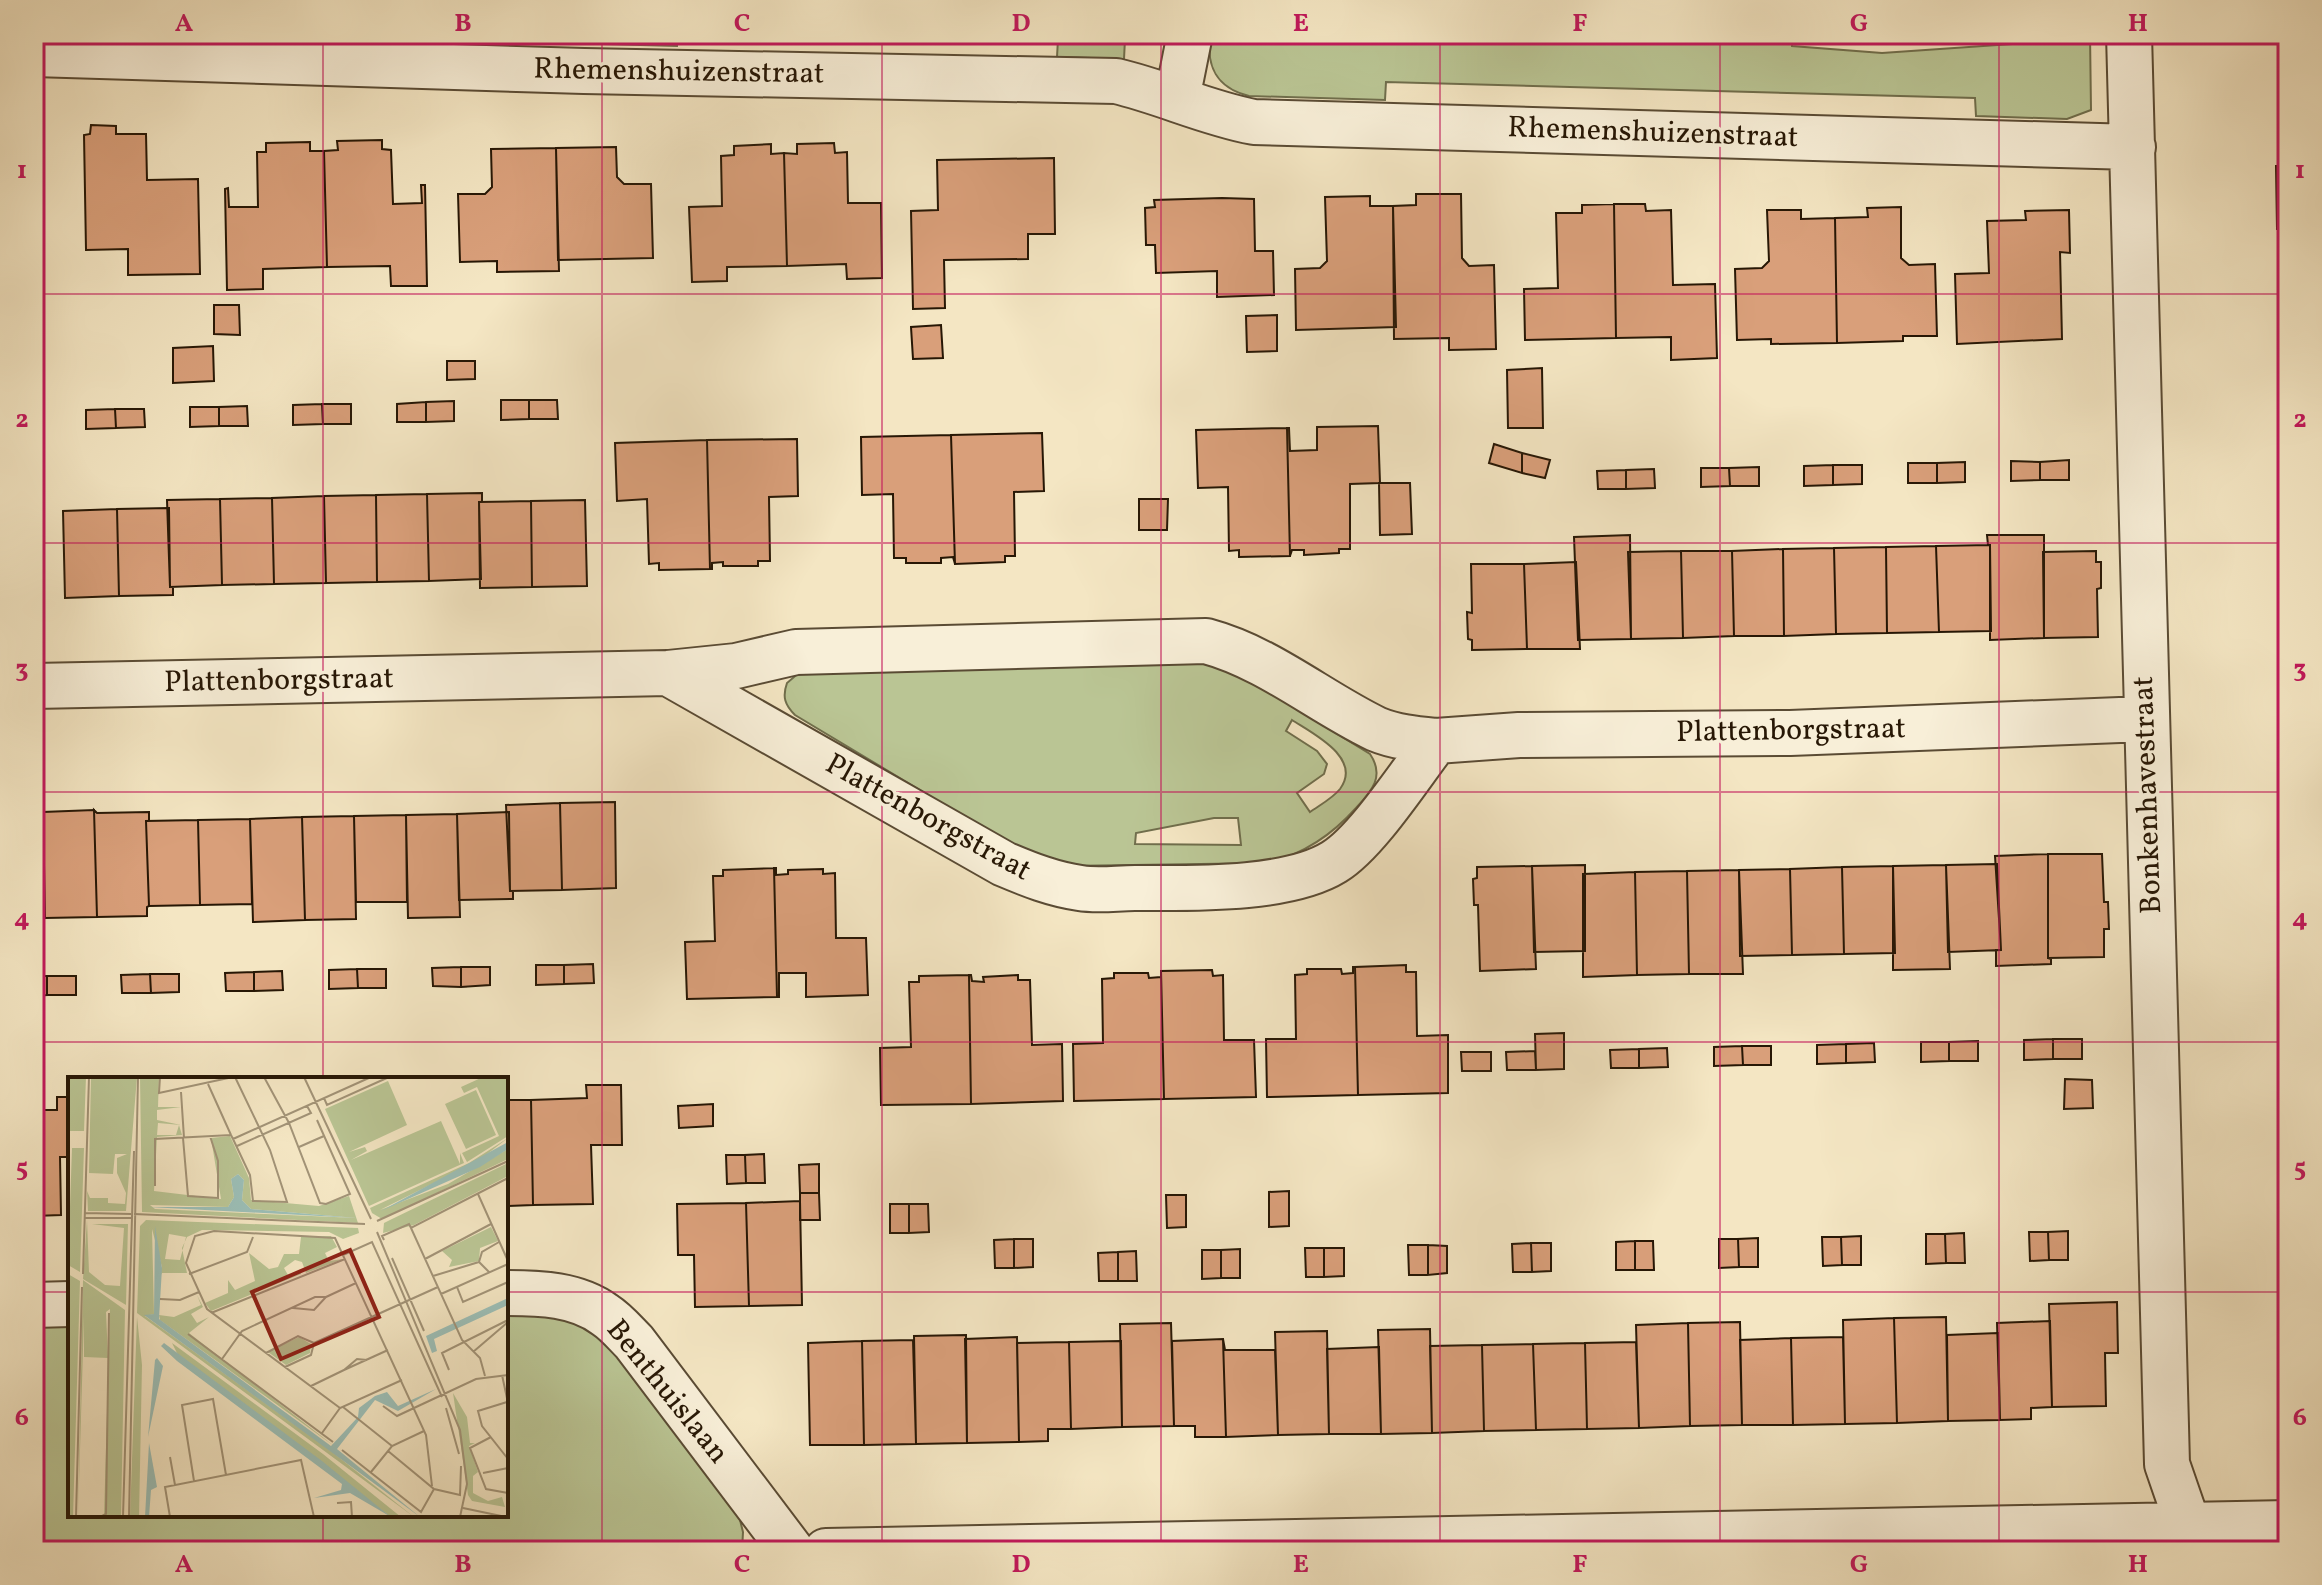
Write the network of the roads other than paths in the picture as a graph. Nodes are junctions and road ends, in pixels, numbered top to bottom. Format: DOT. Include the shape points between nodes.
graph roads {
  1 [pos="1190,34"];
  2 [pos="2129,34"];
  3 [pos="34,54"];
  4 [pos="1177,99"];
  5 [pos="2133,147"];
  6 [pos="668,673"];
  7 [pos="34,686"];
  8 [pos="2145,719"];
  9 [pos="1436,741"];
  10 [pos="508,1293"];
  11 [pos="68,1304"];
  12 [pos="34,1305"];
  13 [pos="2288,1523"];
  14 [pos="2191,1538"];
  15 [pos="792,1551"];
  16 [pos="826,1551"];
  1 -- 4 [label="street"];
  2 -- 5 [label="street, Bonkenhavestraat"];
  3 -- 4 [label="street, Rhemenshuizenstraat" via="1116,81"];
  4 -- 5 [label="street, Rhemenshuizenstraat" via="1254,122"];
  5 -- 8 [label="street, Bonkenhavestraat"];
  6 -- 7 [label="street, Plattenborgstraat"];
  6 -- 9 [label="street, Plattenborgstraat" via="736,666 796,652 1206,641 1251,656 1377,729"];
  6 -- 9 [label="street, Plattenborgstraat" via="1004,864 1043,881 1084,889 1266,883 1306,875 1336,861 1368,830"];
  8 -- 9 [label="street, Plattenborgstraat"];
  8 -- 14 [label="street, Bonkenhavestraat" via="2167,1464"];
  10 -- 15 [label="street, Benthuislaan" via="573,1299 604,1314 634,1342"];
  11 -- 12 [label="street"];
  13 -- 14 [label="street"];
  14 -- 16 [label="street"];
}
